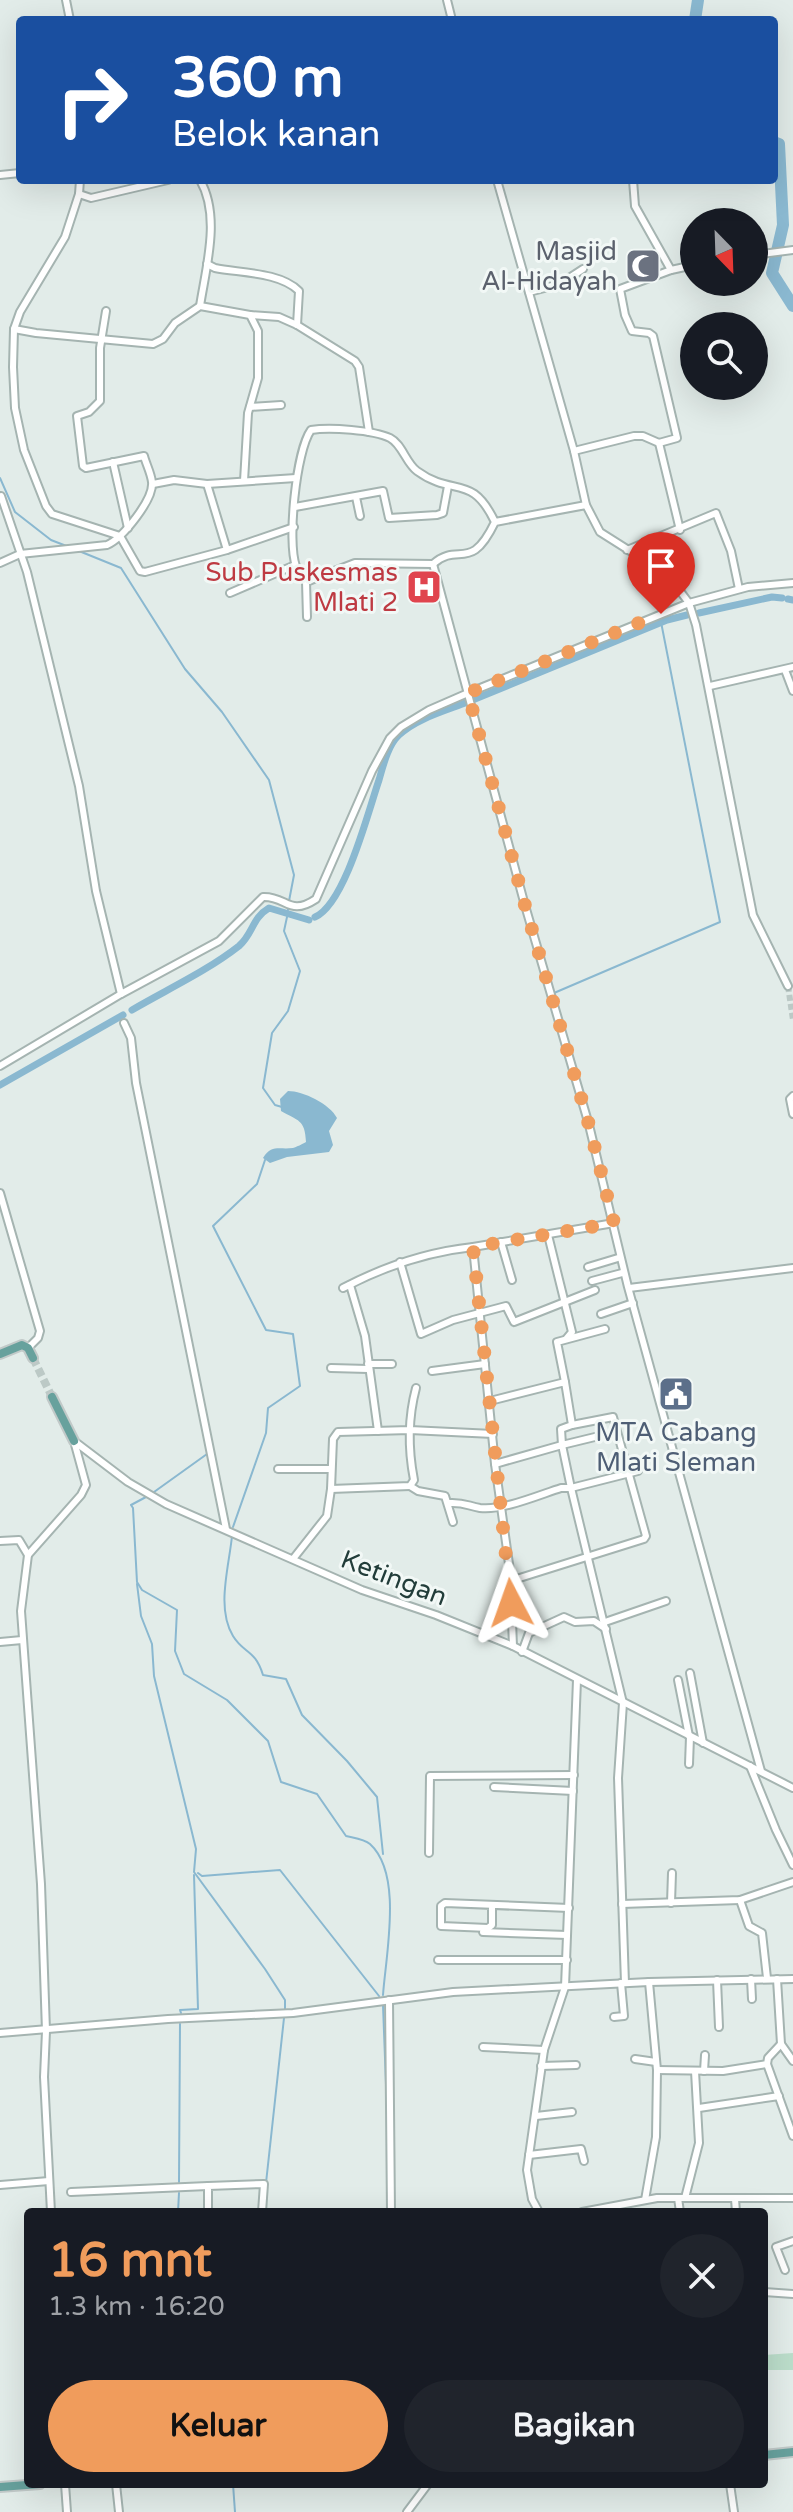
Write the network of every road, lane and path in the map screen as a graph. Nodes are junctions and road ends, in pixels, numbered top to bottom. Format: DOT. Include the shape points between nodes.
graph roads {
  1 [pos="80,184"];
  2 [pos="151,184"];
  3 [pos="202,184"];
  4 [pos="498,184"];
  5 [pos="633,184"];
  6 [pos="79,194"];
  7 [pos="793,250"];
  8 [pos="768,253"];
  9 [pos="207,264"];
  10 [pos="680,268"];
  11 [pos="583,269"];
  12 [pos="671,270"];
  13 [pos="529,292"];
  14 [pos="200,306"];
  15 [pos="106,311"];
  16 [pos="250,315"];
  17 [pos="297,325"];
  18 [pos="18,330"];
  19 [pos="102,340"];
  20 [pos="281,405"];
  21 [pos="250,407"];
  22 [pos="369,432"];
  23 [pos="659,443"];
  24 [pos="574,451"];
  25 [pos="113,462"];
  26 [pos="296,478"];
  27 [pos="244,481"];
  28 [pos="153,484"];
  29 [pos="207,484"];
  30 [pos="448,486"];
  31 [pos="1,496"];
  32 [pos="356,497"];
  33 [pos="586,505"];
  34 [pos="295,507"];
  35 [pos="360,516"];
  36 [pos="495,522"];
  37 [pos="294,527"];
  38 [pos="128,528"];
  39 [pos="680,530"];
  40 [pos="120,536"];
  41 [pos="227,550"];
  42 [pos="627,550"];
  43 [pos="20,554"];
  44 [pos="0,563"];
  45 [pos="433,564"];
  46 [pos="295,565"];
  47 [pos="306,582"];
  48 [pos="793,583"];
  49 [pos="739,589"];
  50 [pos="230,593"];
  51 [pos="690,606"];
  52 [pos="307,617"];
  53 [pos="789,668"];
  54 [pos="710,686"];
  55 [pos="793,691"];
  56 [pos="469,696"];
  57 [pos="788,986"];
  58 [pos="121,994"];
  59 [pos="124,1023"];
  60 [pos="0,1066"];
  61 [pos="793,1096"];
  62 [pos="793,1114"];
  63 [pos="0,1193"];
  64 [pos="614,1223"];
  65 [pos="548,1235"];
  66 [pos="501,1242"];
  67 [pos="473,1247"];
  68 [pos="618,1258"];
  69 [pos="400,1262"];
  70 [pos="588,1267"];
  71 [pos="793,1268"];
  72 [pos="622,1273"];
  73 [pos="512,1280"];
  74 [pos="592,1281"];
  75 [pos="629,1288"];
  76 [pos="595,1290"];
  77 [pos="564,1302"];
  78 [pos="633,1303"];
  79 [pos="480,1314"];
  80 [pos="601,1314"];
  81 [pos="605,1329"];
  82 [pos="567,1338"];
  83 [pos="28,1348"];
  84 [pos="0,1354"];
  85 [pos="33,1358"];
  86 [pos="392,1364"];
  87 [pos="485,1364"];
  88 [pos="368,1366"];
  89 [pos="331,1368"];
  90 [pos="432,1371"];
  91 [pos="565,1382"];
  92 [pos="416,1388"];
  93 [pos="52,1397"];
  94 [pos="490,1401"];
  95 [pos="572,1425"];
  96 [pos="410,1430"];
  97 [pos="378,1431"];
  98 [pos="493,1434"];
  99 [pos="599,1436"];
  100 [pos="74,1441"];
  101 [pos="562,1445"];
  102 [pos="495,1464"];
  103 [pos="278,1469"];
  104 [pos="331,1469"];
  105 [pos="634,1472"];
  106 [pos="410,1486"];
  107 [pos="571,1488"];
  108 [pos="331,1489"];
  109 [pos="449,1503"];
  110 [pos="501,1506"];
  111 [pos="453,1522"];
  112 [pos="226,1529"];
  113 [pos="0,1541"];
  114 [pos="28,1555"];
  115 [pos="588,1556"];
  116 [pos="293,1559"];
  117 [pos="510,1581"];
  118 [pos="666,1601"];
  119 [pos="605,1626"];
  120 [pos="22,1640"];
  121 [pos="0,1642"];
  122 [pos="513,1646"];
  123 [pos="522,1652"];
  124 [pos="690,1673"];
  125 [pos="577,1680"];
  126 [pos="678,1680"];
  127 [pos="623,1703"];
  128 [pos="690,1736"];
  129 [pos="703,1743"];
  130 [pos="689,1764"];
  131 [pos="750,1765"];
  132 [pos="761,1771"];
  133 [pos="574,1775"];
  134 [pos="494,1787"];
  135 [pos="793,1788"];
  136 [pos="573,1791"];
  137 [pos="429,1853"];
  138 [pos="793,1865"];
  139 [pos="672,1873"];
  140 [pos="793,1882"];
  141 [pos="740,1900"];
  142 [pos="671,1903"];
  143 [pos="622,1904"];
  144 [pos="492,1905"];
  145 [pos="569,1908"];
  146 [pos="441,1930"];
  147 [pos="567,1935"];
  148 [pos="438,1960"];
  149 [pos="567,1960"];
  150 [pos="767,1978"];
  151 [pos="751,1979"];
  152 [pos="777,1979"];
  153 [pos="793,1979"];
  154 [pos="717,1980"];
  155 [pos="649,1982"];
  156 [pos="623,1983"];
  157 [pos="565,1987"];
  158 [pos="752,1999"];
  159 [pos="389,2000"];
  160 [pos="614,2017"];
  161 [pos="719,2027"];
  162 [pos="46,2031"];
  163 [pos="0,2033"];
  164 [pos="781,2044"];
  165 [pos="483,2047"];
  166 [pos="544,2050"];
  167 [pos="705,2055"];
  168 [pos="635,2059"];
  169 [pos="793,2061"];
  170 [pos="767,2064"];
  171 [pos="576,2065"];
  172 [pos="541,2066"];
  173 [pos="656,2066"];
  174 [pos="695,2071"];
  175 [pos="704,2071"];
  176 [pos="779,2096"];
  177 [pos="699,2108"];
  178 [pos="572,2112"];
  179 [pos="536,2116"];
  180 [pos="793,2136"];
  181 [pos="529,2155"];
  182 [pos="584,2161"];
  183 [pos="49,2181"];
  184 [pos="0,2185"];
  185 [pos="208,2186"];
  186 [pos="71,2192"];
  187 [pos="682,2198"];
  188 [pos="793,2198"];
  189 [pos="735,2199"];
  190 [pos="645,2200"];
  191 [pos="51,2208"];
  192 [pos="208,2208"];
  193 [pos="262,2208"];
  194 [pos="391,2208"];
  195 [pos="537,2208"];
  196 [pos="603,2208"];
  197 [pos="681,2208"];
  198 [pos="736,2208"];
  199 [pos="793,2241"];
  200 [pos="785,2270"];
  201 [pos="768,2293"];
  202 [pos="793,2294"];
  203 [pos="793,2452"];
  204 [pos="768,2455"];
  205 [pos="24,2485"];
  206 [pos="0,2487"];
  207 [pos="65,2488"];
  208 [pos="116,2488"];
  209 [pos="425,2488"];
  210 [pos="731,2488"];
  211 [pos="67,2512"];
  212 [pos="119,2512"];
  213 [pos="407,2512"];
  214 [pos="734,2512"];
  1 -- 6 [label="street"];
  2 -- 6 [label="street" via="91,198"];
  3 -- 9 [label="street" via="211,216"];
  4 -- 13 [label="street"];
  5 -- 12 [label="street" via="635,206"];
  6 -- 18 [label="street" via="65,237 20,312"];
  7 -- 8 [label="street"];
  9 -- 14 [label="street"];
  9 -- 17 [label="street" via="292,285 299,291"];
  10 -- 12 [label="street"];
  11 -- 13 [label="street" via="560,284"];
  12 -- 23 [label="street" via="620,289 632,331 653,336 667,390 677,438"];
  13 -- 24 [label="street"];
  14 -- 16 [label="street"];
  14 -- 19 [label="street" via="158,342"];
  15 -- 19 [label="street"];
  16 -- 17 [label="street" via="279,317"];
  16 -- 21 [label="street" via="258,331 258,378"];
  17 -- 22 [label="street" via="355,361"];
  18 -- 19 [label="street"];
  18 -- 40 [label="street" via="15,408 24,450 46,506 59,517"];
  19 -- 25 [label="street" via="100,401 77,416 84,467"];
  20 -- 21 [label="street"];
  21 -- 27 [label="street"];
  22 -- 26 [label="street" via="311,430"];
  22 -- 30 [label="street" via="391,439 415,469"];
  23 -- 24 [label="street" via="634,436"];
  23 -- 39 [label="street"];
  24 -- 33 [label="street"];
  25 -- 28 [label="street" via="144,456"];
  25 -- 38 [label="street"];
  26 -- 27 [label="street"];
  26 -- 34 [label="street"];
  27 -- 29 [label="street"];
  28 -- 29 [label="street"];
  28 -- 38 [label="street"];
  29 -- 41 [label="street"];
  30 -- 32 [label="street" via="443,513 437,515 389,518 384,492"];
  30 -- 36 [label="street" via="478,494"];
  31 -- 43 [label="street"];
  32 -- 34 [label="street"];
  32 -- 35 [label="street"];
  33 -- 36 [label="street"];
  33 -- 42 [label="street" via="600,532"];
  34 -- 37 [label="street"];
  36 -- 45 [label="street" via="478,550"];
  37 -- 41 [label="street"];
  37 -- 46 [label="street"];
  38 -- 40 [label="street"];
  39 -- 42 [label="street"];
  39 -- 49 [label="street" via="717,514"];
  40 -- 41 [label="street" via="145,572"];
  40 -- 43 [label="street" via="107,545"];
  42 -- 51 [label="street" via="668,575"];
  43 -- 44 [label="street"];
  43 -- 58 [label="street" via="79,786 96,891"];
  45 -- 47 [label="street" via="355,563"];
  45 -- 56 [label="street"];
  46 -- 47 [label="street"];
  46 -- 50 [label="street"];
  47 -- 52 [label="street"];
  48 -- 49 [label="street"];
  49 -- 51 [label="street"];
  51 -- 54 [label="street"];
  51 -- 56 [label="street"];
  53 -- 54 [label="street"];
  53 -- 55 [label="street"];
  54 -- 57 [label="street" via="753,915"];
  56 -- 58 [label="street" via="413,719 390,738 316,899 294,907 263,897 219,941"];
  56 -- 64 [label="street"];
  58 -- 60 [label="street"];
  59 -- 112 [label="street"];
  61 -- 62 [label="street"];
  63 -- 83 [label="street" via="40,1331"];
  64 -- 65 [label="street"];
  64 -- 75 [label="street"];
  65 -- 66 [label="street"];
  65 -- 77 [label="street"];
  66 -- 67 [label="street"];
  66 -- 73 [label="street"];
  67 -- 69 [label="street"];
  67 -- 79 [label="street"];
  68 -- 70 [label="street"];
  69 -- 79 [label="street" via="419,1334"];
  69 -- 88 [label="street" via="346,1286 365,1336"];
  71 -- 75 [label="street"];
  72 -- 74 [label="street"];
  75 -- 78 [label="street"];
  76 -- 77 [label="street"];
  77 -- 79 [label="street" via="514,1322 505,1305"];
  77 -- 82 [label="street" via="572,1332"];
  78 -- 80 [label="street"];
  78 -- 132 [label="street"];
  79 -- 87 [label="street"];
  81 -- 82 [label="street"];
  82 -- 91 [label="street" via="556,1344"];
  83 -- 84 [label="main road" via="18,1345"];
  83 -- 85 [label="main road"];
  86 -- 88 [label="street"];
  87 -- 90 [label="street"];
  87 -- 94 [label="street"];
  88 -- 89 [label="street"];
  88 -- 97 [label="street"];
  91 -- 94 [label="street"];
  91 -- 95 [label="street"];
  92 -- 96 [label="street"];
  93 -- 100 [label="main road, Ketingan"];
  94 -- 98 [label="street"];
  95 -- 101 [label="street" via="561,1429"];
  95 -- 105 [label="street" via="612,1416"];
  96 -- 97 [label="street"];
  96 -- 98 [label="street"];
  96 -- 106 [label="street"];
  97 -- 104 [label="street" via="338,1432"];
  98 -- 102 [label="street"];
  99 -- 101 [label="street"];
  100 -- 112 [label="street, Ketingan" via="142,1491"];
  100 -- 114 [label="street" via="84,1491"];
  101 -- 102 [label="street"];
  101 -- 107 [label="street"];
  102 -- 110 [label="street"];
  103 -- 104 [label="street"];
  104 -- 108 [label="street"];
  105 -- 107 [label="street"];
  105 -- 115 [label="street" via="645,1538"];
  106 -- 108 [label="street"];
  106 -- 109 [label="street" via="444,1495"];
  107 -- 110 [label="street"];
  107 -- 115 [label="street"];
  108 -- 116 [label="street" via="327,1516"];
  109 -- 110 [label="street"];
  109 -- 111 [label="street"];
  110 -- 117 [label="street"];
  112 -- 116 [label="street, Ketingan"];
  113 -- 114 [label="street" via="19,1540"];
  114 -- 120 [label="street"];
  115 -- 117 [label="street"];
  115 -- 119 [label="street"];
  116 -- 122 [label="street, Ketingan"];
  117 -- 122 [label="street"];
  118 -- 119 [label="street"];
  119 -- 123 [label="street" via="564,1617 529,1633"];
  119 -- 127 [label="street"];
  120 -- 121 [label="street"];
  120 -- 162 [label="street" via="41,1884"];
  122 -- 123 [label="street, Ketingan"];
  123 -- 125 [label="street, Ketingan"];
  124 -- 129 [label="street"];
  125 -- 127 [label="street, Ketingan"];
  125 -- 133 [label="street"];
  126 -- 128 [label="street"];
  127 -- 128 [label="street, Ketingan"];
  127 -- 143 [label="street" via="618,1778"];
  128 -- 129 [label="street, Ketingan"];
  128 -- 130 [label="street"];
  129 -- 131 [label="street, Ketingan"];
  131 -- 132 [label="street, Ketingan"];
  131 -- 138 [label="street"];
  132 -- 135 [label="street, Ketingan"];
  133 -- 136 [label="street"];
  133 -- 137 [label="street" via="430,1776"];
  134 -- 136 [label="street"];
  136 -- 145 [label="street"];
  139 -- 142 [label="street"];
  140 -- 141 [label="street"];
  141 -- 142 [label="street"];
  141 -- 150 [label="street" via="749,1926 762,1933"];
  142 -- 143 [label="street"];
  143 -- 156 [label="street"];
  144 -- 144 [label="street" via="443,1904 441,1926 488,1928"];
  144 -- 145 [label="street"];
  145 -- 147 [label="street"];
  146 -- 147 [label="street"];
  147 -- 149 [label="street"];
  148 -- 149 [label="street"];
  149 -- 157 [label="street"];
  150 -- 151 [label="street"];
  150 -- 152 [label="street"];
  151 -- 154 [label="street"];
  151 -- 158 [label="street"];
  152 -- 153 [label="street"];
  152 -- 164 [label="street"];
  154 -- 155 [label="street"];
  154 -- 161 [label="street"];
  155 -- 156 [label="street"];
  155 -- 173 [label="street"];
  156 -- 157 [label="street"];
  156 -- 160 [label="street" via="624,2016"];
  157 -- 159 [label="street"];
  157 -- 166 [label="street"];
  159 -- 162 [label="street" via="293,2013"];
  159 -- 194 [label="street"];
  162 -- 163 [label="street"];
  162 -- 183 [label="street"];
  164 -- 169 [label="street"];
  164 -- 170 [label="street"];
  165 -- 166 [label="street"];
  166 -- 172 [label="street"];
  167 -- 175 [label="street"];
  168 -- 173 [label="street"];
  170 -- 175 [label="street"];
  170 -- 176 [label="street"];
  171 -- 172 [label="street"];
  172 -- 179 [label="street"];
  173 -- 174 [label="street"];
  173 -- 190 [label="street" via="656,2137"];
  174 -- 175 [label="street"];
  174 -- 177 [label="street"];
  176 -- 177 [label="street"];
  176 -- 180 [label="street"];
  177 -- 187 [label="street" via="698,2150"];
  178 -- 179 [label="street"];
  179 -- 181 [label="street"];
  181 -- 182 [label="street" via="581,2149"];
  181 -- 195 [label="street" via="528,2183"];
  183 -- 184 [label="street"];
  183 -- 191 [label="street"];
  185 -- 186 [label="street"];
  185 -- 192 [label="street"];
  185 -- 193 [label="street" via="264,2184"];
  187 -- 189 [label="street"];
  187 -- 190 [label="street"];
  187 -- 197 [label="street"];
  188 -- 189 [label="street"];
  189 -- 198 [label="street"];
  190 -- 196 [label="street"];
  199 -- 200 [label="street" via="776,2247"];
  201 -- 202 [label="street"];
  203 -- 204 [label="main road"];
  205 -- 206 [label="main road"];
  207 -- 211 [label="street"];
  208 -- 212 [label="street"];
  209 -- 213 [label="street"];
  210 -- 214 [label="street"];
}
